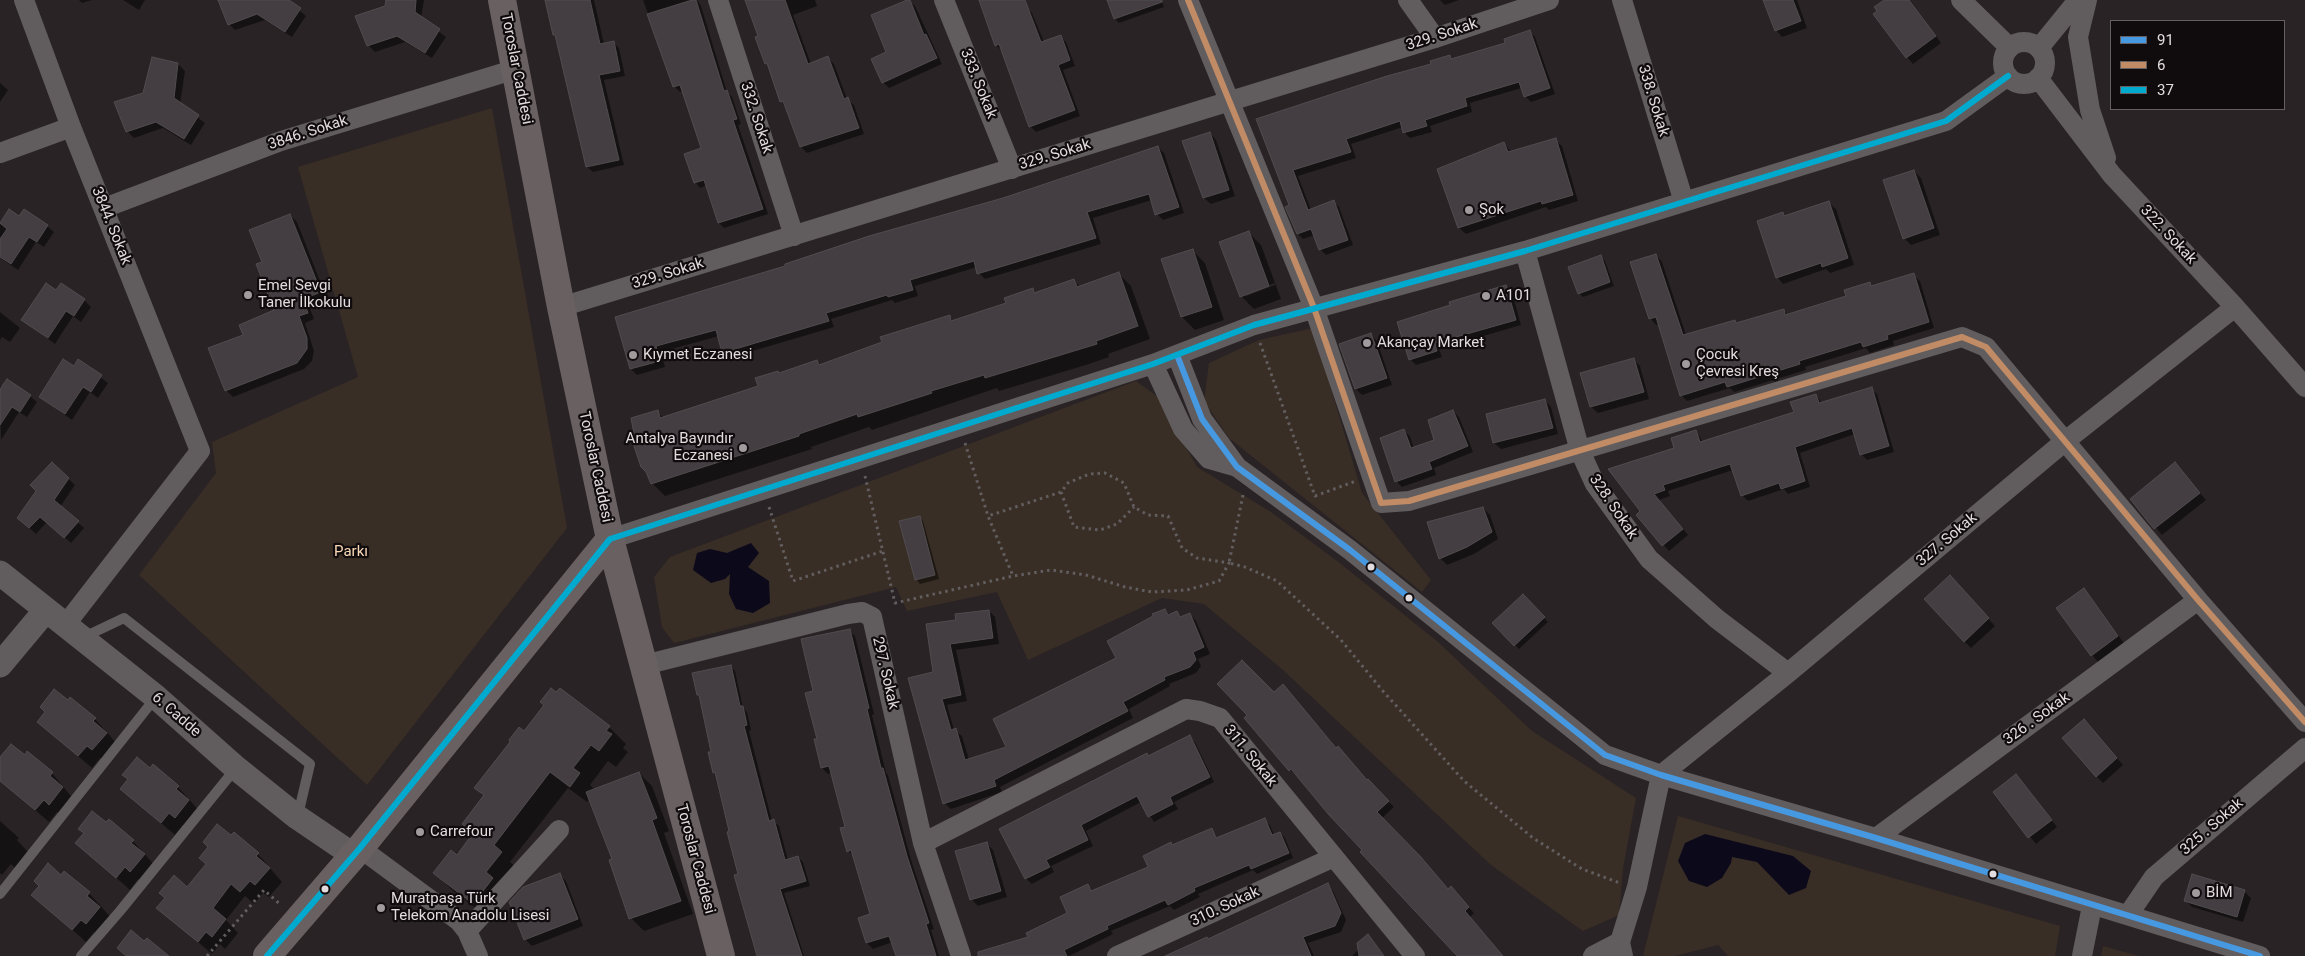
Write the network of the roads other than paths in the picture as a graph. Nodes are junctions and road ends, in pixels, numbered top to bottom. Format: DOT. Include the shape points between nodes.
graph roads {
  1 [pos="24,0"];
  2 [pos="502,0"];
  3 [pos="718,0"];
  4 [pos="944,0"];
  5 [pos="1188,0"];
  6 [pos="1408,0"];
  7 [pos="1549,0"];
  8 [pos="1622,0"];
  9 [pos="1961,0"];
  10 [pos="2078,0"];
  11 [pos="2087,0"];
  12 [pos="1435,38"];
  13 [pos="2009,47"];
  14 [pos="2039,48"];
  15 [pos="516,70"];
  16 [pos="2008,76"];
  17 [pos="2038,78"];
  18 [pos="1229,102"];
  19 [pos="71,127"];
  20 [pos="0,153"];
  21 [pos="1012,169"];
  22 [pos="2112,175"];
  23 [pos="1684,202"];
  24 [pos="104,208"];
  25 [pos="794,236"];
  26 [pos="1525,251"];
  27 [pos="561,307"];
  28 [pos="2235,307"];
  29 [pos="1314,308"];
  30 [pos="1177,355"];
  31 [pos="1153,364"];
  32 [pos="2305,387"];
  33 [pos="2064,442"];
  34 [pos="1580,451"];
  35 [pos="1237,467"];
  36 [pos="610,539"];
  37 [pos="0,573"];
  38 [pos="2198,600"];
  39 [pos="65,624"];
  40 [pos="0,665"];
  41 [pos="644,665"];
  42 [pos="1788,672"];
  43 [pos="156,697"];
  44 [pos="2305,722"];
  45 [pos="2305,748"];
  46 [pos="236,768"];
  47 [pos="1661,775"];
  48 [pos="297,817"];
  49 [pos="560,830"];
  50 [pos="1876,838"];
  51 [pos="923,843"];
  52 [pos="356,851"];
  53 [pos="1332,858"];
  54 [pos="0,894"];
  55 [pos="2092,906"];
  56 [pos="2128,915"];
  57 [pos="467,931"];
  58 [pos="1621,949"];
  59 [pos="81,956"];
  60 [pos="267,956"];
  61 [pos="478,956"];
  62 [pos="721,956"];
  63 [pos="962,956"];
  64 [pos="1117,956"];
  65 [pos="1415,956"];
  66 [pos="1593,956"];
  67 [pos="2082,956"];
  68 [pos="2260,956"];
  1 -- 19 [label="street, 3844. Sokak"];
  2 -- 15 [label="main road, Toroslar Caddesi"];
  3 -- 25 [label="street, 332. Sokak"];
  4 -- 21 [label="street, 333. Sokak"];
  5 -- 18 [label="street"];
  6 -- 12 [label="street"];
  7 -- 12 [label="street, 329. Sokak"];
  8 -- 23 [label="street, 338. Sokak"];
  9 -- 13 [label="street"];
  10 -- 14 [label="street"];
  11 -- 22 [label="street" via="2078,37 2090,110"];
  12 -- 18 [label="street, 329. Sokak"];
  13 -- 14 [label="street" via="2021,42"];
  13 -- 16 [label="street" via="2003,58"];
  14 -- 17 [label="street" via="2044,66"];
  15 -- 24 [label="street, 3846. Sokak" via="281,141"];
  15 -- 27 [label="main road, Toroslar Caddesi"];
  16 -- 17 [label="street" via="2019,83"];
  16 -- 23 [label="street" via="1946,121"];
  17 -- 22 [label="street, 322. Sokak"];
  18 -- 21 [label="street, 329. Sokak"];
  18 -- 29 [label="street"];
  19 -- 20 [label="street"];
  19 -- 24 [label="street, 3844. Sokak"];
  21 -- 25 [label="street, 329. Sokak"];
  22 -- 28 [label="street, 322. Sokak"];
  23 -- 26 [label="street"];
  24 -- 39 [label="street, 3844. Sokak" via="200,451"];
  25 -- 27 [label="street, 329. Sokak"];
  26 -- 29 [label="street"];
  26 -- 34 [label="street, 328. Sokak"];
  27 -- 36 [label="main road, Toroslar Caddesi"];
  28 -- 32 [label="street, 322. Sokak"];
  28 -- 33 [label="street, 327. Sokak"];
  29 -- 30 [label="street" via="1254,324"];
  29 -- 34 [label="street" via="1381,503 1409,502"];
  30 -- 31 [label="street"];
  30 -- 35 [label="street" via="1202,419"];
  31 -- 35 [label="street" via="1184,429 1209,459"];
  31 -- 36 [label="street"];
  33 -- 34 [label="street" via="1986,347 1962,337"];
  33 -- 38 [label="street"];
  33 -- 42 [label="street, 327. Sokak"];
  34 -- 42 [label="street, 328. Sokak" via="1595,484 1649,559 1717,619"];
  35 -- 47 [label="street" via="1350,550 1605,755"];
  36 -- 41 [label="main road, Toroslar Caddesi"];
  36 -- 52 [label="main road"];
  37 -- 39 [label="street, 6. Cadde"];
  38 -- 44 [label="street"];
  38 -- 50 [label="street, 326 . Sokak"];
  39 -- 40 [label="street"];
  39 -- 43 [label="street, 6. Cadde"];
  39 -- 48 [label="lane" via="124,618 310,764"];
  41 -- 51 [label="street, 297. Sokak" via="848,614 862,612 872,617"];
  41 -- 62 [label="main road, Toroslar Caddesi"];
  42 -- 47 [label="street, 327. Sokak"];
  43 -- 46 [label="street, 6. Cadde"];
  43 -- 54 [label="lane"];
  45 -- 56 [label="street, 325 . Sokak" via="2154,877"];
  46 -- 48 [label="street, 6. Cadde"];
  46 -- 59 [label="lane"];
  47 -- 50 [label="street"];
  47 -- 58 [label="street"];
  48 -- 52 [label="street, 6. Cadde"];
  49 -- 57 [label="street"];
  50 -- 55 [label="street"];
  51 -- 53 [label="street, 311. Sokak" via="1186,709 1220,718"];
  51 -- 63 [label="street, 297. Sokak"];
  52 -- 57 [label="street" via="459,921"];
  52 -- 60 [label="main road"];
  53 -- 64 [label="street, 310. Sokak"];
  53 -- 65 [label="street, 311. Sokak"];
  55 -- 56 [label="street"];
  55 -- 67 [label="street"];
  56 -- 68 [label="street"];
  57 -- 61 [label="street"];
  58 -- 66 [label="street"];
}
